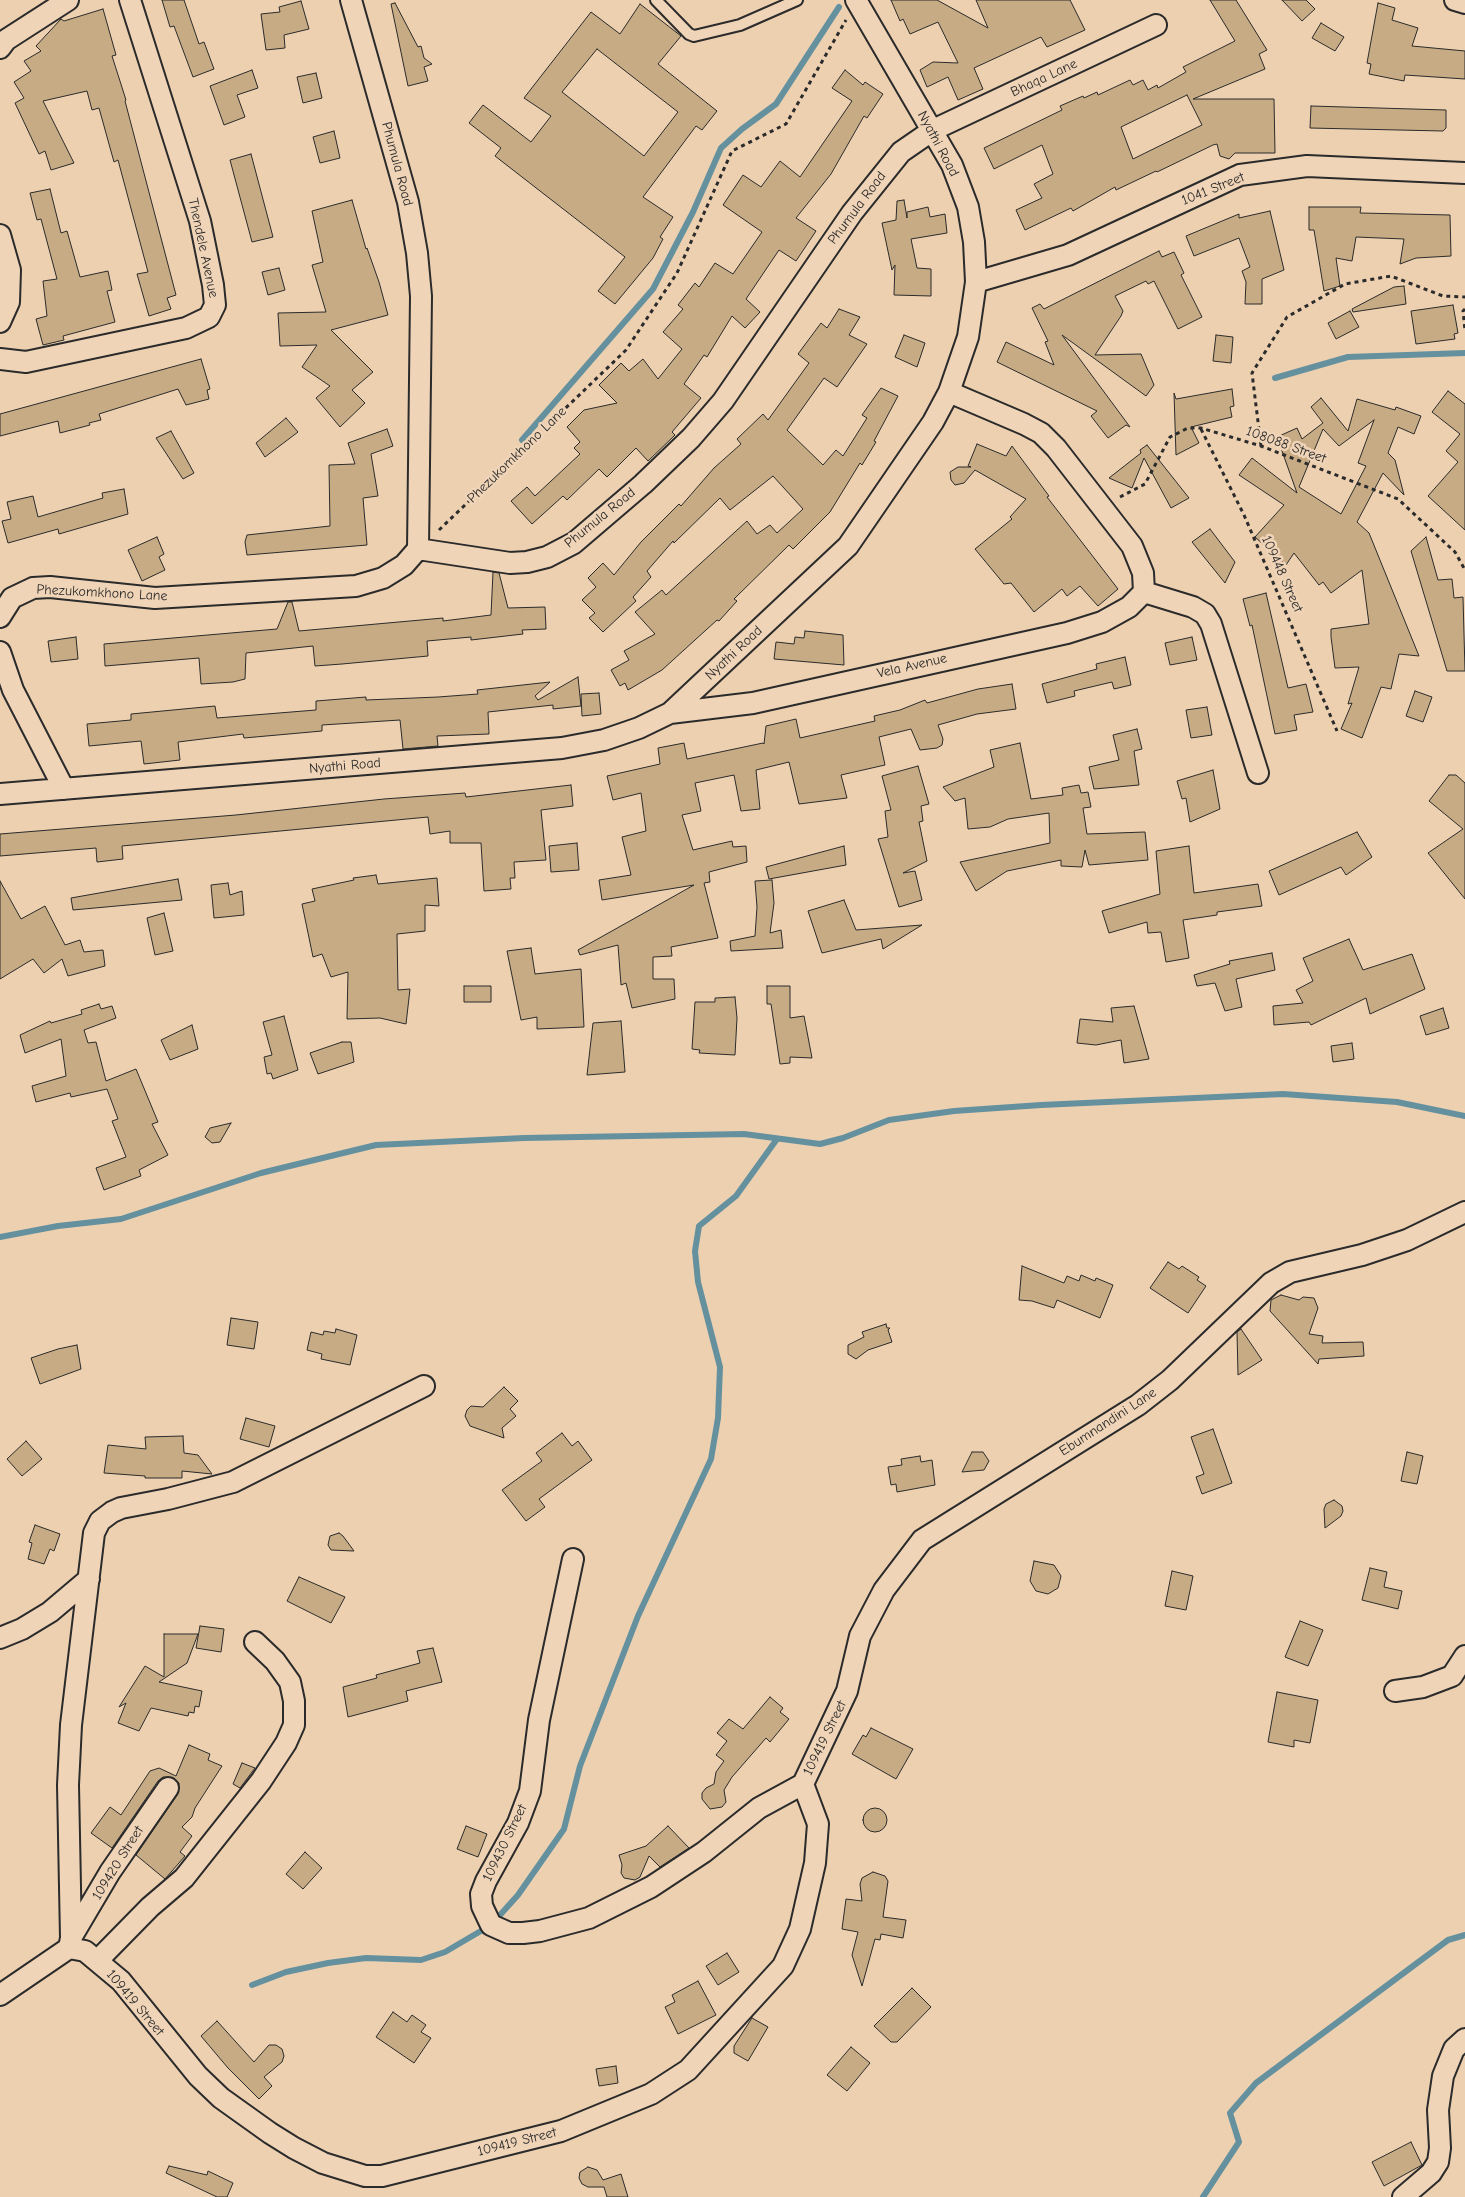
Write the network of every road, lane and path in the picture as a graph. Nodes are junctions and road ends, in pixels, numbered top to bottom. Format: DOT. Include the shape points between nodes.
graph roads {
  1 [pos="68,0"];
  2 [pos="130,0"];
  3 [pos="351,0"];
  4 [pos="656,0"];
  5 [pos="797,0"];
  6 [pos="1456,0"];
  7 [pos="856,1"];
  8 [pos="1465,4"];
  9 [pos="1156,25"];
  10 [pos="0,48"];
  11 [pos="933,130"];
  12 [pos="1465,173"];
  13 [pos="0,235"];
  14 [pos="976,282"];
  15 [pos="1465,297"];
  16 [pos="1465,309"];
  17 [pos="0,322"];
  18 [pos="1465,330"];
  19 [pos="0,359"];
  20 [pos="950,392"];
  21 [pos="1201,428"];
  22 [pos="1261,446"];
  23 [pos="1102,507"];
  24 [pos="418,549"];
  25 [pos="1465,570"];
  26 [pos="1144,592"];
  27 [pos="0,616"];
  28 [pos="0,652"];
  29 [pos="670,713"];
  30 [pos="1337,731"];
  31 [pos="1258,773"];
  32 [pos="64,789"];
  33 [pos="0,794"];
  34 [pos="1465,1212"];
  35 [pos="424,1386"];
  36 [pos="573,1559"];
  37 [pos="88,1579"];
  38 [pos="0,1638"];
  39 [pos="255,1642"];
  40 [pos="1465,1656"];
  41 [pos="847,1691"];
  42 [pos="1395,1691"];
  43 [pos="803,1784"];
  44 [pos="168,1788"];
  45 [pos="70,1943"];
  46 [pos="98,1960"];
  47 [pos="0,1994"];
  48 [pos="1465,2039"];
  49 [pos="1403,2197"];
  1 -- 10 [label="street" via="6,40"];
  2 -- 19 [label="street, Thendele Avenue" via="200,221 215,298 213,311 201,323 123,343 26,362"];
  3 -- 24 [label="street, Phumula Road" via="408,202 418,254 421,296"];
  4 -- 5 [label="lane" via="694,36 740,25"];
  6 -- 8 [label="street"];
  7 -- 11 [label="street, Nyathi Road"];
  7 -- 24 [label="path, Phezukomkhono Lane" via="786,124 732,151 677,273 626,350"];
  9 -- 11 [label="street, Bhaqa Lane"];
  11 -- 14 [label="street, Nyathi Road" via="952,165 968,207"];
  11 -- 24 [label="street, Phumula Road" via="902,152 877,179 723,401 691,438 574,543 547,557 510,563"];
  12 -- 14 [label="street, 1041 Street" via="1307,166 1240,176 1068,255"];
  13 -- 17 [label="street" via="10,270 9,302"];
  14 -- 20 [label="street, Nyathi Road" via="968,337"];
  15 -- 22 [label="path" via="1443,296 1391,276 1345,284 1287,317 1252,373"];
  16 -- 18 [label="path"];
  20 -- 23 [label="street" via="994,409 1040,433 1056,448"];
  20 -- 29 [label="street, Nyathi Road" via="848,546"];
  21 -- 22 [label="path, 108088 Street"];
  21 -- 23 [label="path, 108088 Street" via="1188,428 1170,437 1145,484"];
  21 -- 30 [label="path, 109448 Street" via="1244,515"];
  22 -- 25 [label="path, 108088 Street" via="1398,499 1454,552"];
  23 -- 26 [label="street" via="1132,546 1143,573"];
  24 -- 27 [label="street, Phezukomkhono Lane" via="404,565 383,578 356,586 155,598 33,588 12,598"];
  26 -- 29 [label="street, Vela Avenue" via="1129,607 1102,622 1067,633 753,703"];
  26 -- 31 [label="street" via="1192,607 1204,614 1211,624"];
  28 -- 32 [label="street" via="13,690"];
  29 -- 32 [label="street, Nyathi Road" via="604,740 562,748"];
  32 -- 33 [label="street, Nyathi Road"];
  34 -- 41 [label="street, Ebumnandini Lane" via="1408,1240 1290,1272 1271,1283 1170,1380 1138,1405 922,1540 884,1590 860,1636"];
  35 -- 37 [label="street" via="233,1482 112,1512 100,1521 94,1533"];
  36 -- 43 [label="street, 109430 Street" via="539,1720 530,1792 518,1823 481,1894 482,1906 491,1925 509,1933 523,1933 590,1918 651,1887 704,1852 759,1808"];
  37 -- 38 [label="street" via="50,1612 22,1630"];
  37 -- 45 [label="street" via="68,1785"];
  39 -- 46 [label="street" via="276,1661 290,1682 294,1725 286,1743 261,1781 184,1878 150,1906"];
  40 -- 42 [label="street" via="1452,1676 1423,1687"];
  41 -- 43 [label="street, 109419 Street"];
  43 -- 46 [label="street, 109419 Street" via="818,1824 815,1863 800,1930 783,1966 688,2070 651,2094 561,2132 382,2176 365,2176 323,2163 245,2116 198,2076 121,1981"];
  44 -- 45 [label="street, 109420 Street" via="110,1872"];
  45 -- 46 [label="street, 109419 Street"];
  45 -- 47 [label="street"];
  48 -- 49 [label="street" via="1454,2049 1443,2076 1438,2110 1438,2162 1431,2173"];
}
